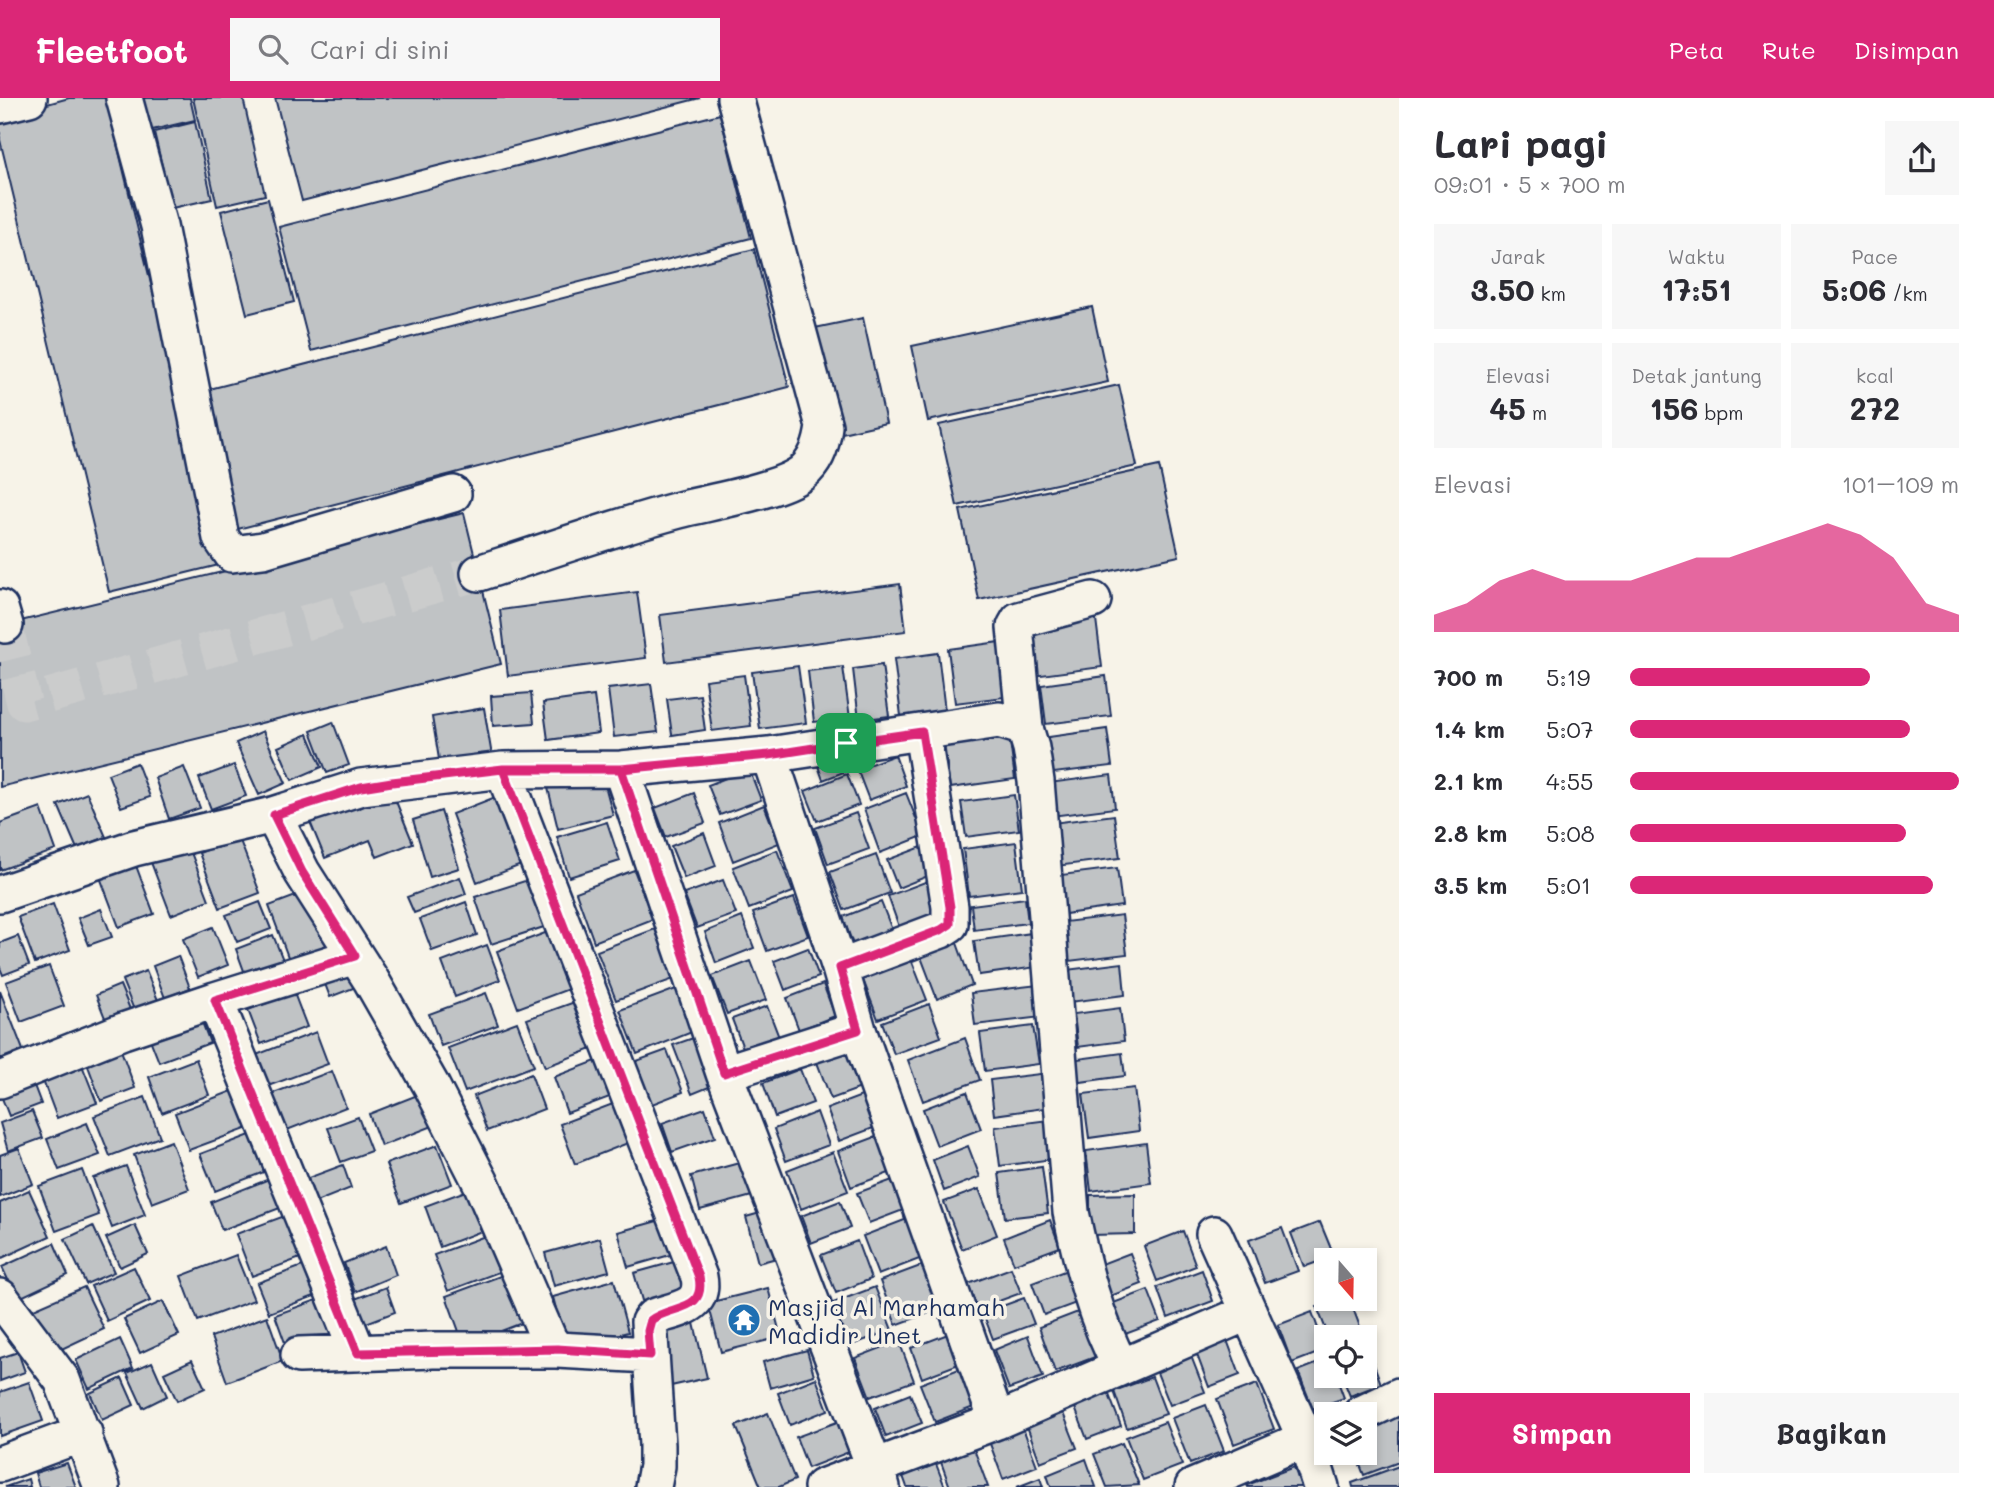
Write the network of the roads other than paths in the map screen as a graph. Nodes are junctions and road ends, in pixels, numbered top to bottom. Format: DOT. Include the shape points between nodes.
graph roads {
  1 [pos="29,98"];
  2 [pos="124,98"];
  3 [pos="735,98"];
  4 [pos="0,105"];
  5 [pos="453,494"];
  6 [pos="479,573"];
  7 [pos="1093,600"];
  8 [pos="1024,728"];
  9 [pos="922,732"];
  10 [pos="769,755"];
  11 [pos="503,769"];
  12 [pos="621,769"];
  13 [pos="274,815"];
  14 [pos="0,894"];
  15 [pos="355,956"];
  16 [pos="840,968"];
  17 [pos="215,1000"];
  18 [pos="858,1030"];
  19 [pos="724,1073"];
  20 [pos="0,1080"];
  21 [pos="1214,1234"];
  22 [pos="0,1297"];
  23 [pos="1249,1312"];
  24 [pos="557,1349"];
  25 [pos="358,1353"];
  26 [pos="299,1355"];
  27 [pos="650,1355"];
  28 [pos="1121,1367"];
  29 [pos="1399,1396"];
  30 [pos="1377,1406"];
  31 [pos="997,1421"];
  32 [pos="1314,1431"];
  33 [pos="84,1433"];
  34 [pos="1314,1436"];
  35 [pos="0,1464"];
  36 [pos="1319,1465"];
  37 [pos="877,1477"];
  38 [pos="102,1487"];
  39 [pos="653,1487"];
  40 [pos="822,1487"];
  41 [pos="1193,1487"];
  42 [pos="1321,1487"];
  1 -- 4 [label="street"];
  2 -- 5 [label="street" via="159,226 221,538 232,554 264,550"];
  3 -- 6 [label="street" via="824,426 816,457 802,473 781,484 676,511"];
  7 -- 8 [label="street" via="1017,623"];
  8 -- 9 [label="street" via="999,720"];
  8 -- 28 [label="street" via="1036,781 1072,1212 1091,1294"];
  9 -- 10 [label="street"];
  9 -- 16 [label="street" via="950,924"];
  10 -- 12 [label="street"];
  10 -- 16 [label="street"];
  11 -- 12 [label="street"];
  11 -- 13 [label="street" via="361,787"];
  11 -- 27 [label="street" via="699,1277 700,1296 649,1322"];
  12 -- 19 [label="street"];
  13 -- 14 [label="street" via="134,848"];
  13 -- 15 [label="street" via="302,872"];
  15 -- 17 [label="street"];
  15 -- 24 [label="street" via="451,1124 544,1331"];
  16 -- 18 [label="street"];
  17 -- 20 [label="street"];
  17 -- 25 [label="street"];
  18 -- 19 [label="street"];
  18 -- 31 [label="street"];
  19 -- 37 [label="street"];
  21 -- 23 [label="street"];
  22 -- 33 [label="street" via="62,1380"];
  23 -- 28 [label="street"];
  23 -- 32 [label="street"];
  24 -- 25 [label="street"];
  24 -- 27 [label="street"];
  25 -- 26 [label="street"];
  27 -- 39 [label="street" via="657,1445"];
  28 -- 31 [label="street"];
  29 -- 30 [label="street"];
  31 -- 37 [label="street"];
  33 -- 35 [label="street"];
  33 -- 38 [label="street"];
  34 -- 41 [label="street"];
  36 -- 42 [label="street"];
  37 -- 40 [label="street"];
}
